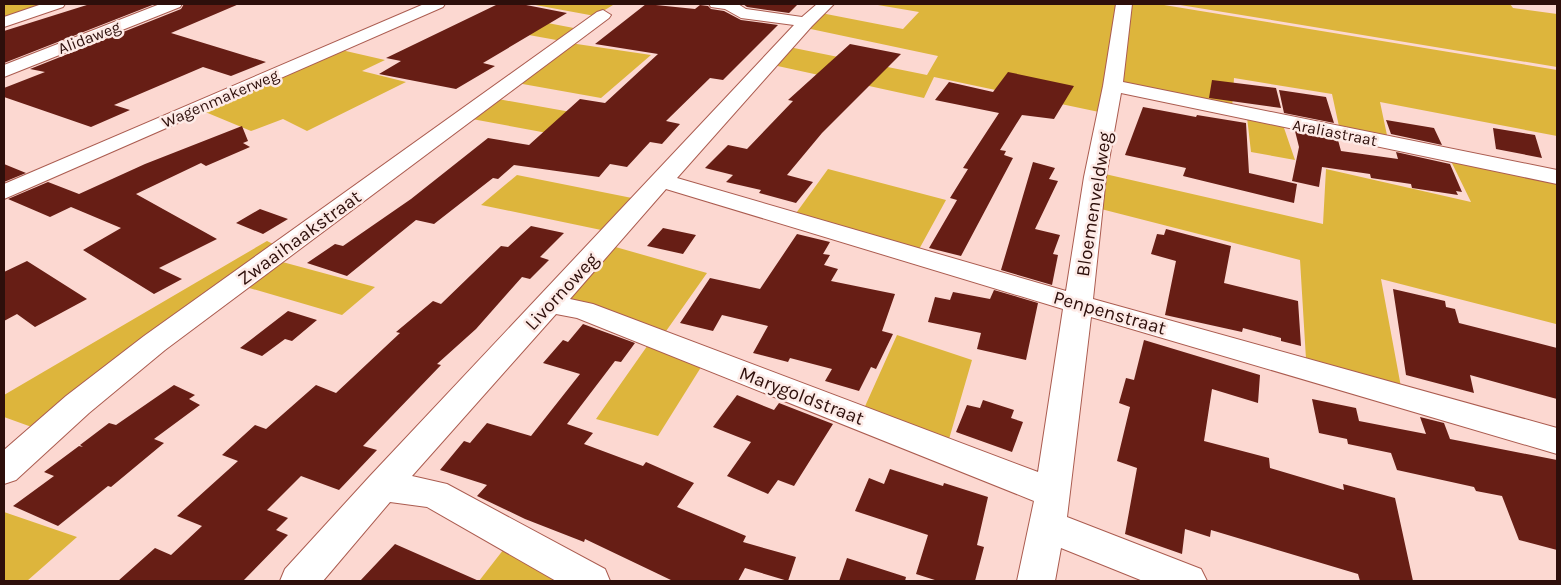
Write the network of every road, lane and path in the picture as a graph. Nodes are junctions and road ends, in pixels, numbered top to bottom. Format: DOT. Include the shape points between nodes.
graph roads {
  1 [pos="55,4"];
  2 [pos="174,4"];
  3 [pos="437,4"];
  4 [pos="717,4"];
  5 [pos="826,4"];
  6 [pos="1124,4"];
  7 [pos="603,15"];
  8 [pos="4,22"];
  9 [pos="806,22"];
  10 [pos="5,70"];
  11 [pos="1114,86"];
  12 [pos="1557,177"];
  13 [pos="663,181"];
  14 [pos="4,192"];
  15 [pos="1078,302"];
  16 [pos="549,304"];
  17 [pos="1557,441"];
  18 [pos="4,470"];
  19 [pos="382,486"];
  20 [pos="1050,509"];
  21 [pos="299,581"];
  22 [pos="591,581"];
  23 [pos="1036,581"];
  24 [pos="1187,581"];
  1 -- 8 [label="street"];
  2 -- 10 [label="street, Alidaweg"];
  3 -- 14 [label="street, Wagenmakerweg"];
  4 -- 9 [label="street" via="729,5 741,13"];
  5 -- 9 [label="street, Livornoweg"];
  6 -- 11 [label="street, Bloemenveldweg"];
  7 -- 18 [label="street, Zwaaihaakstraat" via="196,311 41,434"];
  9 -- 13 [label="street, Livornoweg"];
  11 -- 12 [label="street, Araliastraat"];
  11 -- 15 [label="street, Bloemenveldweg" via="1095,177"];
  13 -- 15 [label="street, Penpenstraat"];
  13 -- 16 [label="street, Livornoweg"];
  15 -- 17 [label="street, Penpenstraat"];
  15 -- 20 [label="street, Bloemenveldweg"];
  16 -- 19 [label="street, Livornoweg"];
  16 -- 20 [label="street, Marygoldstraat" via="583,310"];
  19 -- 21 [label="street, Livornoweg"];
  19 -- 22 [label="street" via="434,494"];
  20 -- 23 [label="street, Bloemenveldweg"];
  20 -- 24 [label="street, Marygoldstraat"];
}
